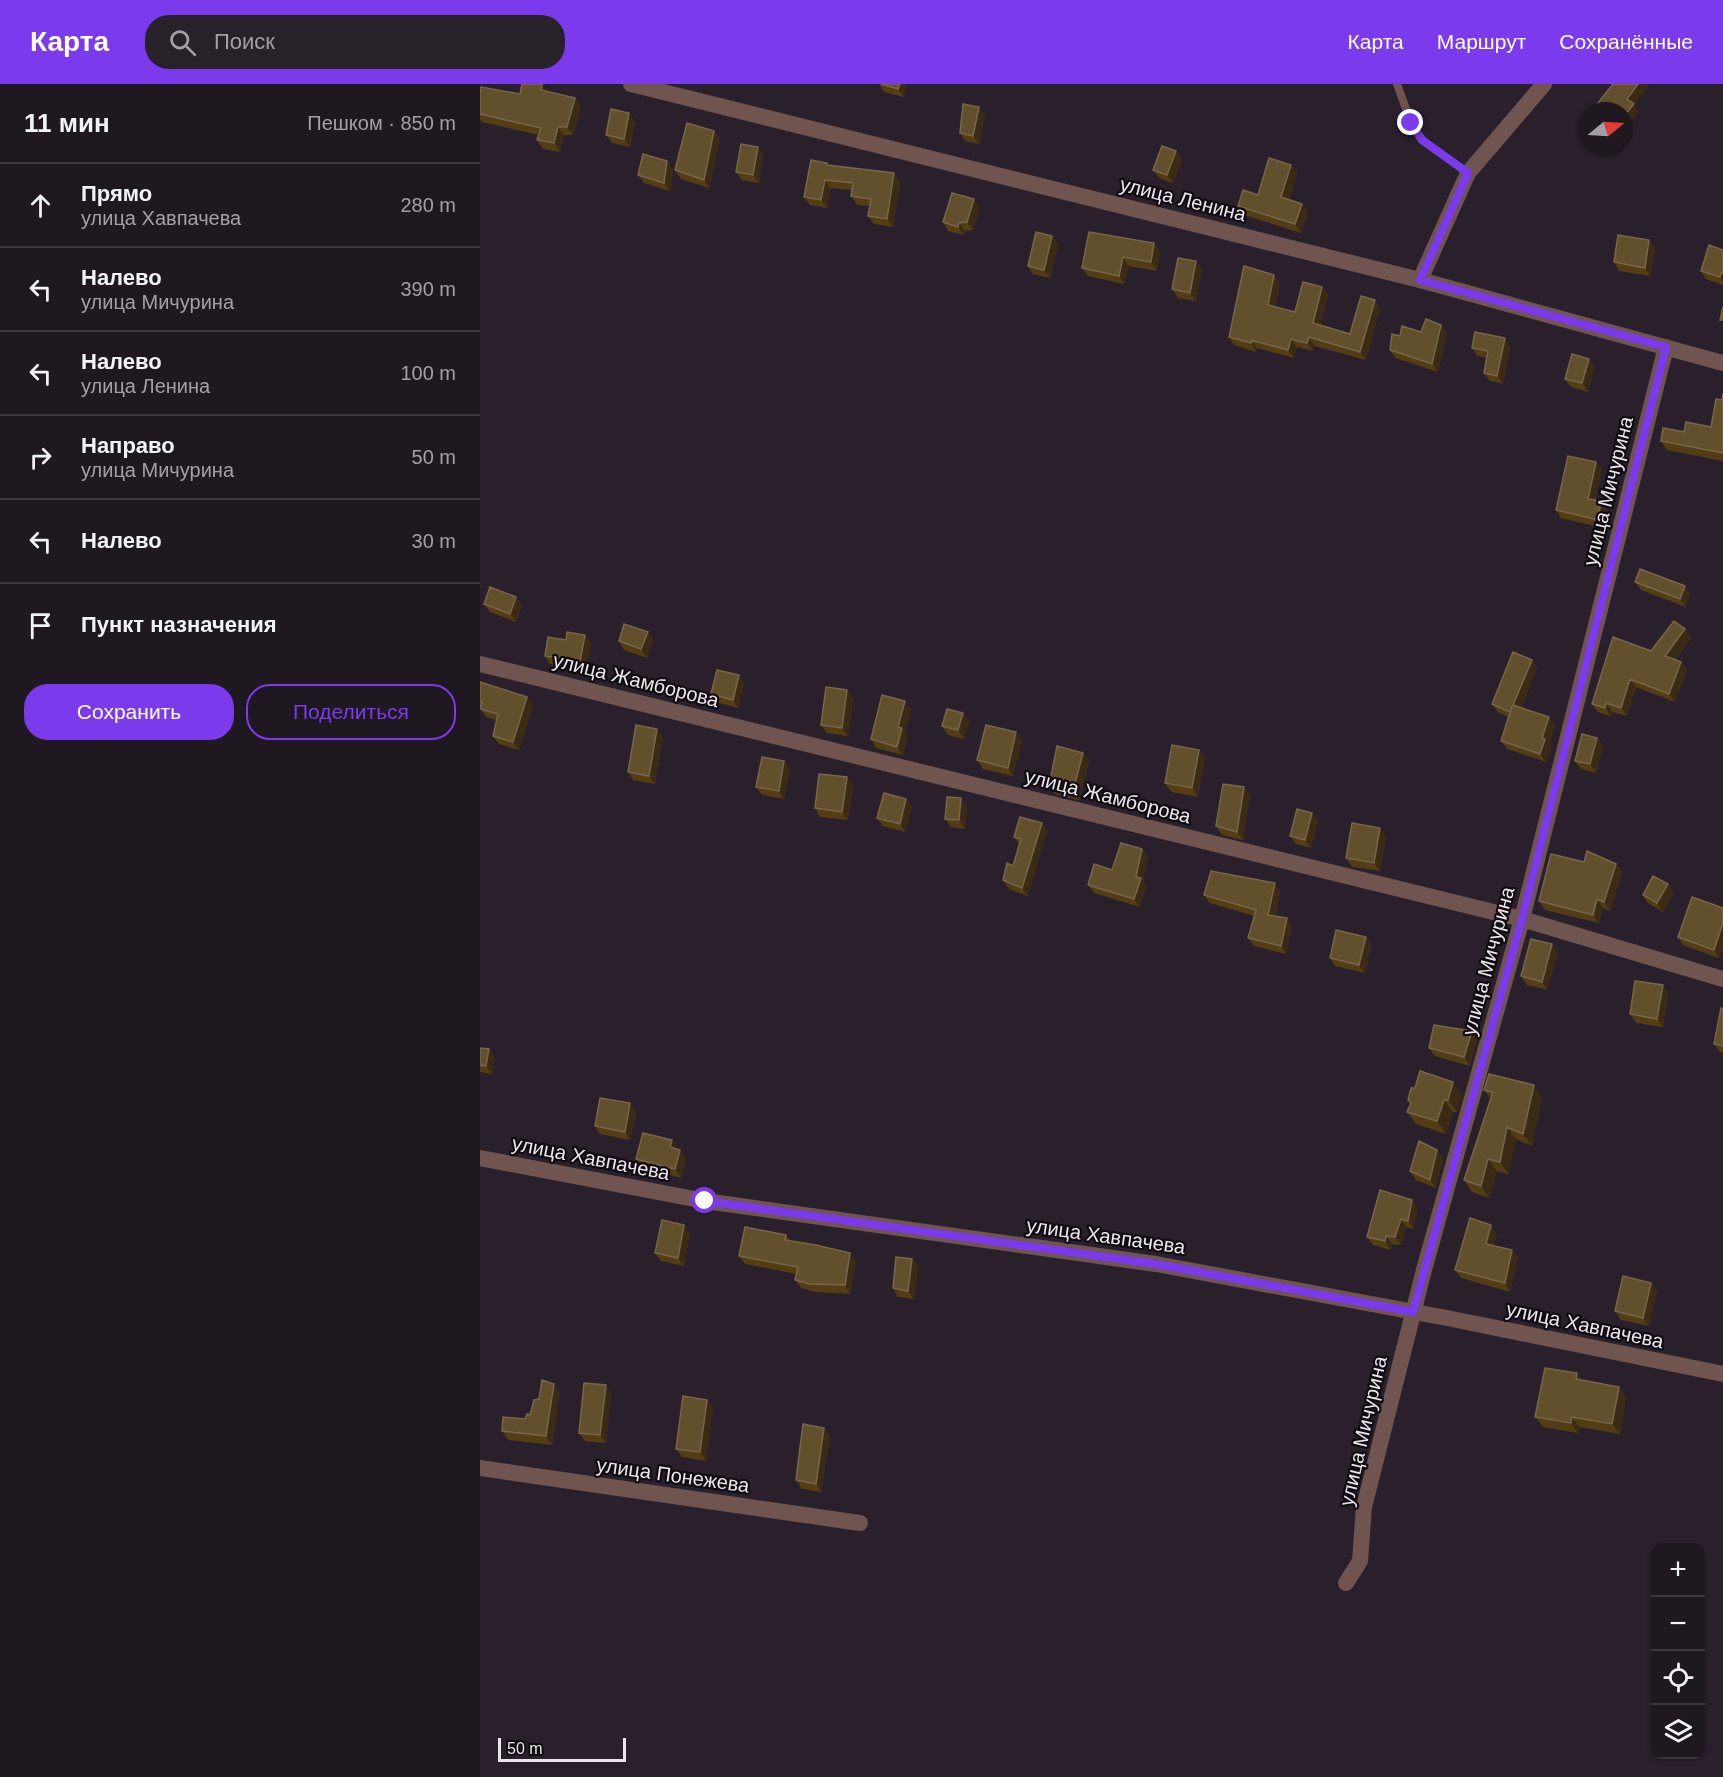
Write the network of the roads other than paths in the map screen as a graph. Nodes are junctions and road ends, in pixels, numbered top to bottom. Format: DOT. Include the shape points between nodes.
graph roads {
  1 [pos="631,84"];
  2 [pos="1397,84"];
  3 [pos="1544,84"];
  4 [pos="1468,173"];
  5 [pos="1420,280"];
  6 [pos="1666,347"];
  7 [pos="1723,363"];
  8 [pos="480,664"];
  9 [pos="1522,919"];
  10 [pos="1723,979"];
  11 [pos="480,1158"];
  12 [pos="1413,1312"];
  13 [pos="1723,1374"];
  14 [pos="480,1468"];
  15 [pos="860,1523"];
  16 [pos="1346,1583"];
  1 -- 5 [label="street, улица Ленина"];
  2 -- 4 [label="lane" via="1411,123 1422,140"];
  3 -- 4 [label="street"];
  4 -- 5 [label="street"];
  5 -- 6 [label="street, улица Ленина"];
  6 -- 7 [label="street, улица Ленина"];
  6 -- 9 [label="street, улица Мичурина"];
  8 -- 9 [label="street, улица Жамборова"];
  9 -- 10 [label="street, улица Жамборова"];
  9 -- 12 [label="street, улица Мичурина"];
  11 -- 12 [label="street, улица Хавпачева" via="705,1201 1156,1264"];
  12 -- 13 [label="street, улица Хавпачева"];
  12 -- 16 [label="street, улица Мичурина" via="1364,1507 1360,1561"];
  14 -- 15 [label="street, улица Понежева"];
}
